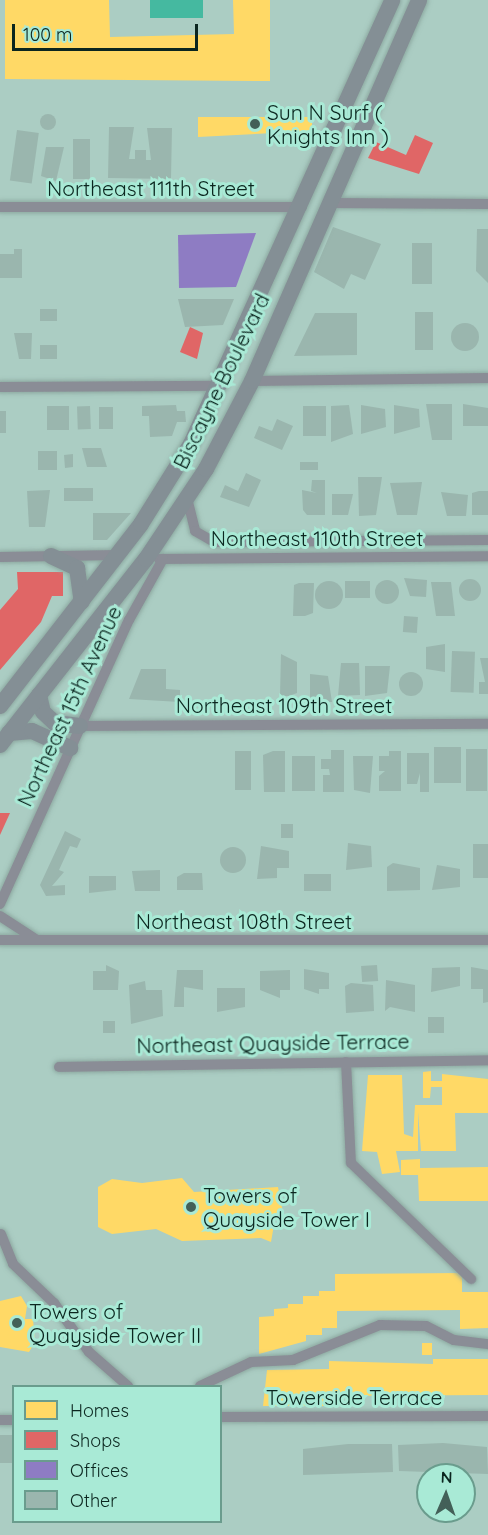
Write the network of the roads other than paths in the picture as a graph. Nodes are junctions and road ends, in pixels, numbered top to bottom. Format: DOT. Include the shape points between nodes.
graph roads {
  1 [pos="392,0"];
  2 [pos="419,0"];
  3 [pos="329,203"];
  4 [pos="488,204"];
  5 [pos="0,207"];
  6 [pos="302,207"];
  7 [pos="488,378"];
  8 [pos="252,381"];
  9 [pos="222,386"];
  10 [pos="0,387"];
  11 [pos="188,498"];
  12 [pos="488,540"];
  13 [pos="118,555"];
  14 [pos="51,556"];
  15 [pos="488,556"];
  16 [pos="0,557"];
  17 [pos="155,559"];
  18 [pos="82,602"];
  19 [pos="39,695"];
  20 [pos="0,706"];
  21 [pos="488,724"];
  22 [pos="80,726"];
  23 [pos="5,739"];
  24 [pos="70,748"];
  25 [pos="0,904"];
  26 [pos="0,916"];
  27 [pos="0,940"];
  28 [pos="37,940"];
  29 [pos="488,940"];
  30 [pos="488,1060"];
  31 [pos="346,1062"];
  32 [pos="59,1067"];
  33 [pos="1,1234"];
  34 [pos="471,1279"];
  35 [pos="488,1344"];
  36 [pos="127,1385"];
  37 [pos="202,1385"];
  38 [pos="488,1416"];
  39 [pos="222,1417"];
  1 -- 6 [label="main road, Biscayne Boulevard"];
  2 -- 3 [label="main road, Biscayne Boulevard"];
  3 -- 4 [label="street"];
  3 -- 8 [label="main road, Biscayne Boulevard"];
  5 -- 6 [label="street, Northeast 111th Street"];
  6 -- 9 [label="main road, Biscayne Boulevard"];
  7 -- 8 [label="street"];
  8 -- 11 [label="main road, Biscayne Boulevard"];
  9 -- 10 [label="street"];
  9 -- 13 [label="main road, Biscayne Boulevard" via="173,476"];
  11 -- 12 [label="street, Northeast 110th Street" via="195,531 214,542"];
  11 -- 17 [label="main road, Biscayne Boulevard"];
  13 -- 14 [label="street"];
  13 -- 18 [label="main road, Biscayne Boulevard"];
  14 -- 16 [label="street"];
  14 -- 18 [label="main road" via="77,568"];
  15 -- 17 [label="street, Northeast 110th Street"];
  17 -- 19 [label="main road, Biscayne Boulevard"];
  17 -- 22 [label="street, Northeast 15th Avenue"];
  18 -- 20 [label="main road, Biscayne Boulevard"];
  19 -- 22 [label="main road" via="43,712 55,723"];
  19 -- 23 [label="main road, Biscayne Boulevard"];
  21 -- 22 [label="street, Northeast 109th Street"];
  22 -- 24 [label="street, Northeast 15th Avenue"];
  23 -- 24 [label="main road" via="32,732"];
  24 -- 25 [label="street, Northeast 15th Avenue"];
  26 -- 28 [label="street"];
  27 -- 28 [label="street, Northeast 108th Street"];
  28 -- 29 [label="street, Northeast 108th Street"];
  30 -- 31 [label="street, Northeast Quayside Terrace"];
  31 -- 32 [label="street, Northeast Quayside Terrace"];
  31 -- 34 [label="street" via="351,1163"];
  33 -- 36 [label="street" via="13,1264 54,1303 89,1352"];
  35 -- 37 [label="street" via="454,1340 426,1326 380,1325 293,1360 251,1362"];
  38 -- 39 [label="street, Towerside Terrace"];
}
